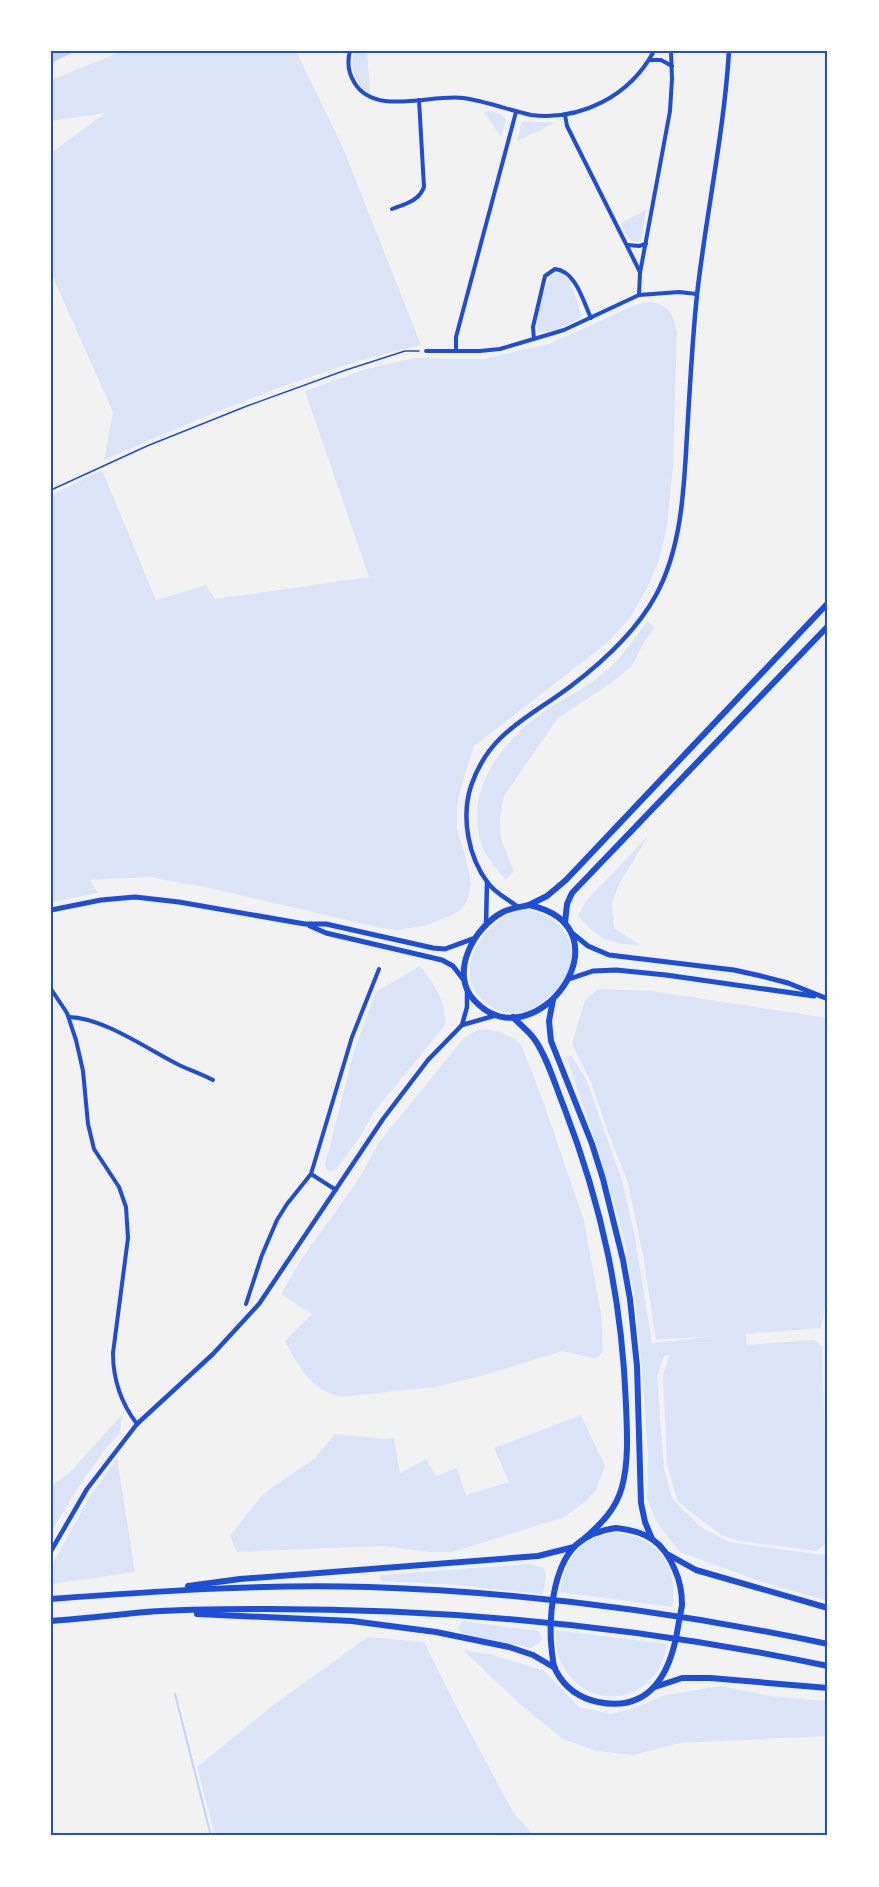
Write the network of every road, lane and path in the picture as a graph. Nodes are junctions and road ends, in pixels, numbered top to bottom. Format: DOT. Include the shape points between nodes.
graph roads {
  1 [pos="350,51"];
  2 [pos="654,51"];
  3 [pos="671,51"];
  4 [pos="729,51"];
  5 [pos="649,60"];
  6 [pos="672,66"];
  7 [pos="418,100"];
  8 [pos="516,112"];
  9 [pos="565,115"];
  10 [pos="392,210"];
  11 [pos="646,244"];
  12 [pos="627,245"];
  13 [pos="640,273"];
  14 [pos="697,294"];
  15 [pos="639,295"];
  16 [pos="591,318"];
  17 [pos="534,339"];
  18 [pos="426,351"];
  19 [pos="456,351"];
  20 [pos="51,490"];
  21 [pos="828,603"];
  22 [pos="828,626"];
  23 [pos="487,882"];
  24 [pos="529,905"];
  25 [pos="518,907"];
  26 [pos="51,910"];
  27 [pos="565,923"];
  28 [pos="305,924"];
  29 [pos="486,926"];
  30 [pos="572,933"];
  31 [pos="475,938"];
  32 [pos="380,969"];
  33 [pos="463,979"];
  34 [pos="569,979"];
  35 [pos="51,989"];
  36 [pos="467,992"];
  37 [pos="821,997"];
  38 [pos="828,999"];
  39 [pos="553,1000"];
  40 [pos="497,1015"];
  41 [pos="69,1017"];
  42 [pos="513,1017"];
  43 [pos="462,1025"];
  44 [pos="213,1080"];
  45 [pos="311,1173"];
  46 [pos="336,1190"];
  47 [pos="246,1304"];
  48 [pos="136,1424"];
  49 [pos="585,1538"];
  50 [pos="652,1539"];
  51 [pos="574,1547"];
  52 [pos="51,1551"];
  53 [pos="669,1555"];
  54 [pos="149,1591"];
  55 [pos="51,1599"];
  56 [pos="828,1608"];
  57 [pos="147,1612"];
  58 [pos="51,1621"];
  59 [pos="828,1644"];
  60 [pos="828,1666"];
  61 [pos="555,1668"];
  62 [pos="655,1687"];
  63 [pos="828,1688"];
  1 -- 7 [label="street" via="350,75 366,95 386,102"];
  2 -- 5 [label="street"];
  3 -- 6 [label="street"];
  4 -- 14 [label="main road"];
  5 -- 6 [label="street" via="661,60"];
  5 -- 9 [label="street" via="610,98"];
  6 -- 11 [label="street" via="670,111"];
  7 -- 8 [label="street" via="462,98"];
  7 -- 10 [label="street" via="424,187 413,201"];
  8 -- 9 [label="street" via="541,117"];
  8 -- 19 [label="street" via="456,337"];
  9 -- 12 [label="street"];
  11 -- 12 [label="street"];
  11 -- 13 [label="street"];
  12 -- 13 [label="street"];
  13 -- 15 [label="street"];
  14 -- 15 [label="street"];
  14 -- 23 [label="main road" via="684,477 669,567 656,596 619,646 498,739 481,761 471,788 468,837"];
  15 -- 16 [label="street"];
  16 -- 17 [label="street"];
  16 -- 17 [label="street" via="572,278 555,269 545,276 532,327"];
  17 -- 19 [label="street" via="500,349"];
  18 -- 19 [label="street"];
  18 -- 20 [label="path" via="405,351 346,370 147,446"];
  21 -- 24 [label="highway" via="566,880"];
  22 -- 27 [label="highway" via="572,893"];
  23 -- 25 [label="main road"];
  23 -- 29 [label="main road"];
  24 -- 25 [label="highway"];
  24 -- 27 [label="highway" via="544,908"];
  25 -- 29 [label="highway" via="502,913"];
  26 -- 28 [label="main road" via="135,897"];
  27 -- 30 [label="highway"];
  28 -- 31 [label="main road" via="326,924 445,950"];
  28 -- 33 [label="main road" via="326,933 442,960"];
  29 -- 31 [label="highway"];
  30 -- 34 [label="highway" via="574,964"];
  30 -- 37 [label="main road" via="609,955 734,970 788,983"];
  31 -- 33 [label="highway" via="467,952"];
  32 -- 45 [label="street" via="352,1037"];
  33 -- 36 [label="highway"];
  34 -- 37 [label="main road" via="593,971 616,970"];
  34 -- 39 [label="highway"];
  35 -- 41 [label="street"];
  36 -- 40 [label="highway" via="475,1002"];
  36 -- 43 [label="main road"];
  37 -- 38 [label="main road"];
  39 -- 42 [label="highway" via="539,1010"];
  39 -- 50 [label="highway" via="551,1041 606,1188 632,1308 641,1503"];
  40 -- 42 [label="highway"];
  40 -- 43 [label="main road"];
  41 -- 44 [label="street" via="98,1023"];
  41 -- 48 [label="street" via="81,1063 94,1149 119,1186 126,1207 128,1238 113,1369 123,1402"];
  42 -- 49 [label="highway" via="530,1033 540,1050 580,1150 605,1238 620,1320 626,1415 624,1477 610,1513"];
  43 -- 46 [label="main road" via="406,1088"];
  45 -- 46 [label="street"];
  45 -- 47 [label="street" via="277,1220"];
  46 -- 48 [label="main road" via="247,1319"];
  48 -- 52 [label="main road" via="87,1489"];
  49 -- 50 [label="highway" via="616,1528"];
  49 -- 51 [label="highway"];
  50 -- 53 [label="highway"];
  51 -- 54 [label="highway" via="538,1556 240,1579"];
  51 -- 61 [label="highway" via="560,1570 554,1591 550,1635"];
  53 -- 56 [label="highway" via="696,1570"];
  53 -- 62 [label="highway" via="681,1584 682,1605 674,1650"];
  54 -- 55 [label="highway"];
  54 -- 59 [label="highway" via="368,1587 525,1598 648,1612"];
  57 -- 58 [label="highway"];
  57 -- 60 [label="highway" via="382,1610 522,1619 644,1633"];
  57 -- 61 [label="highway" via="352,1621 436,1632 509,1647"];
  61 -- 62 [label="highway" via="574,1693 603,1703 640,1699"];
  62 -- 63 [label="highway" via="681,1678 710,1678"];
}
